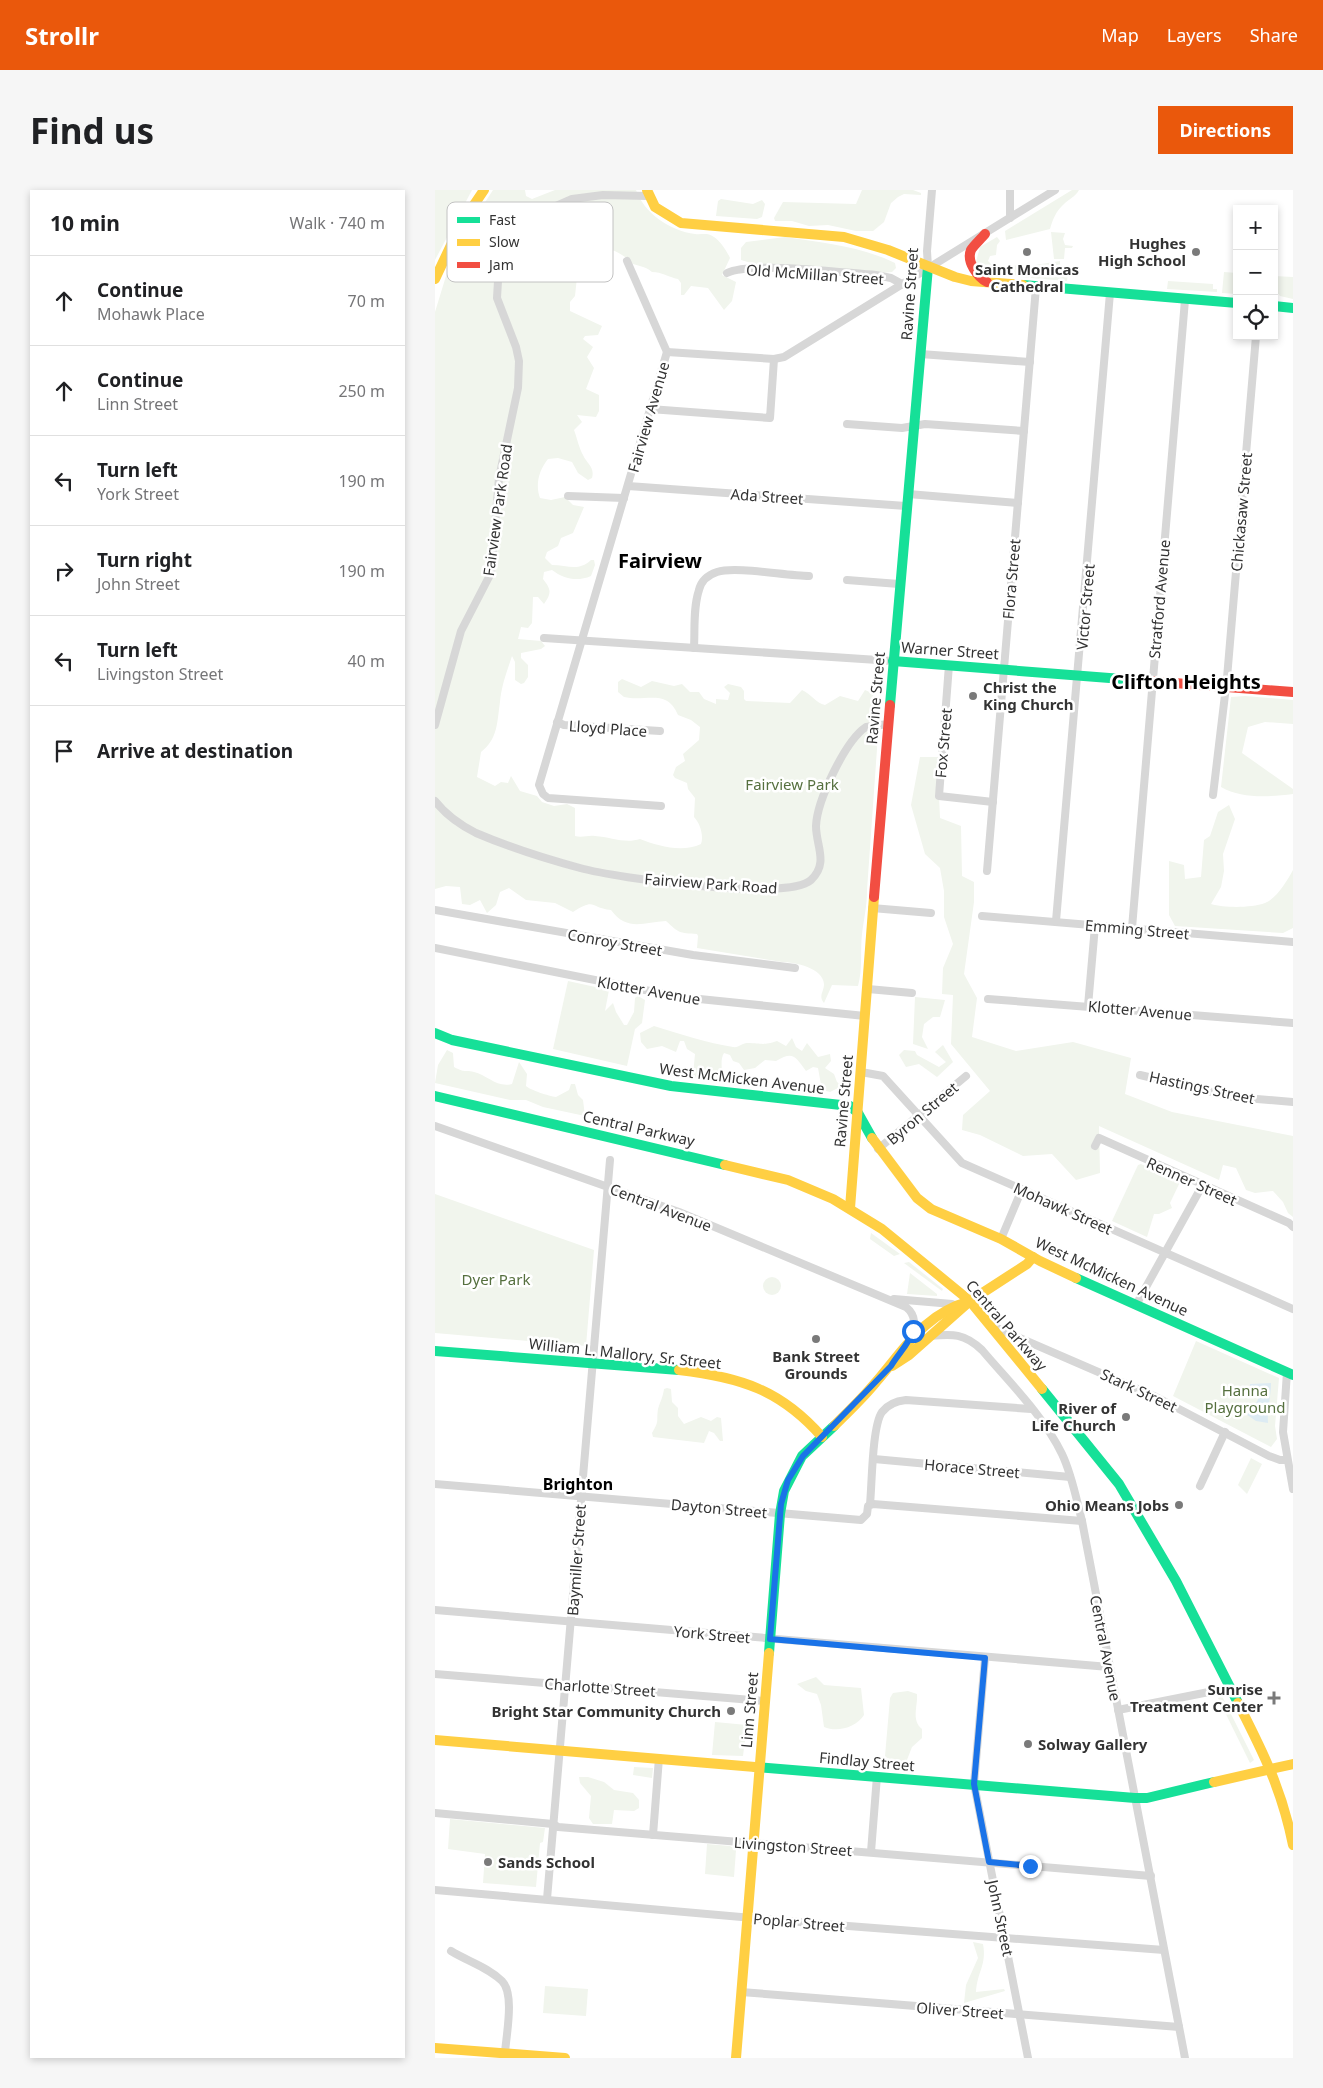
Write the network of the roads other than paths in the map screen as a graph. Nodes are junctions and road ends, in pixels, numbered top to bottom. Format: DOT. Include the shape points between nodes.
graph roads {
  1 [pos="484,190"];
  2 [pos="932,190"];
  3 [pos="1010,190"];
  4 [pos="1055,190"];
  5 [pos="648,193"];
  6 [pos="476,202"];
  7 [pos="565,202"];
  8 [pos="1010,218"];
  9 [pos="985,234"];
  10 [pos="447,254"];
  11 [pos="627,261"];
  12 [pos="928,267"];
  13 [pos="727,273"];
  14 [pos="435,279"];
  15 [pos="498,282"];
  16 [pos="988,283"];
  17 [pos="902,284"];
  18 [pos="1036,287"];
  19 [pos="1110,293"];
  20 [pos="1185,300"];
  21 [pos="1233,303"];
  22 [pos="1278,306"];
  23 [pos="1293,308"];
  24 [pos="1256,340"];
  25 [pos="667,352"];
  26 [pos="920,354"];
  27 [pos="774,359"];
  28 [pos="1030,362"];
  29 [pos="650,409"];
  30 [pos="847,424"];
  31 [pos="913,427"];
  32 [pos="1024,431"];
  33 [pos="628,486"];
  34 [pos="908,494"];
  35 [pos="568,496"];
  36 [pos="624,498"];
  37 [pos="1018,503"];
  38 [pos="906,506"];
  39 [pos="809,576"];
  40 [pos="847,580"];
  41 [pos="899,584"];
  42 [pos="544,638"];
  43 [pos="581,640"];
  44 [pos="694,648"];
  45 [pos="893,661"];
  46 [pos="949,665"];
  47 [pos="1004,669"];
  48 [pos="1079,675"];
  49 [pos="1152,681"];
  50 [pos="1226,687"];
  51 [pos="1293,692"];
  52 [pos="557,722"];
  53 [pos="888,724"];
  54 [pos="435,725"];
  55 [pos="660,731"];
  56 [pos="1213,795"];
  57 [pos="435,801"];
  58 [pos="993,802"];
  59 [pos="661,806"];
  60 [pos="987,871"];
  61 [pos="872,908"];
  62 [pos="435,910"];
  63 [pos="931,913"];
  64 [pos="982,916"];
  65 [pos="1056,921"];
  66 [pos="1095,926"];
  67 [pos="1131,928"];
  68 [pos="1293,942"];
  69 [pos="435,948"];
  70 [pos="795,968"];
  71 [pos="868,989"];
  72 [pos="912,993"];
  73 [pos="988,999"];
  74 [pos="1088,1006"];
  75 [pos="865,1016"];
  76 [pos="1293,1023"];
  77 [pos="435,1033"];
  78 [pos="861,1072"];
  79 [pos="1140,1075"];
  80 [pos="966,1076"];
  81 [pos="435,1096"];
  82 [pos="1293,1102"];
  83 [pos="858,1113"];
  84 [pos="919,1115"];
  85 [pos="435,1126"];
  86 [pos="1095,1146"];
  87 [pos="878,1149"];
  88 [pos="610,1160"];
  89 [pos="607,1186"];
  90 [pos="1202,1186"];
  91 [pos="1022,1189"];
  92 [pos="850,1208"];
  93 [pos="1293,1227"];
  94 [pos="1001,1239"];
  95 [pos="1164,1254"];
  96 [pos="1033,1257"];
  97 [pos="884,1297"];
  98 [pos="970,1301"];
  99 [pos="952,1304"];
  100 [pos="1136,1305"];
  101 [pos="1293,1309"];
  102 [pos="988,1324"];
  103 [pos="930,1336"];
  104 [pos="910,1340"];
  105 [pos="435,1351"];
  106 [pos="592,1364"];
  107 [pos="891,1366"];
  108 [pos="1290,1373"];
  109 [pos="1031,1409"];
  110 [pos="1225,1432"];
  111 [pos="822,1437"];
  112 [pos="874,1459"];
  113 [pos="1287,1460"];
  114 [pos="1070,1477"];
  115 [pos="435,1484"];
  116 [pos="1200,1486"];
  117 [pos="1293,1489"];
  118 [pos="581,1496"];
  119 [pos="870,1504"];
  120 [pos="780,1514"];
  121 [pos="1082,1521"];
  122 [pos="435,1610"];
  123 [pos="572,1622"];
  124 [pos="770,1639"];
  125 [pos="985,1658"];
  126 [pos="1109,1667"];
  127 [pos="435,1674"];
  128 [pos="566,1684"];
  129 [pos="1229,1688"];
  130 [pos="765,1701"];
  131 [pos="1118,1710"];
  132 [pos="435,1740"];
  133 [pos="560,1750"];
  134 [pos="659,1758"];
  135 [pos="1293,1764"];
  136 [pos="759,1767"];
  137 [pos="1271,1770"];
  138 [pos="877,1776"];
  139 [pos="974,1784"];
  140 [pos="1135,1798"];
  141 [pos="435,1813"];
  142 [pos="553,1824"];
  143 [pos="653,1835"];
  144 [pos="753,1843"];
  145 [pos="1293,1845"];
  146 [pos="871,1852"];
  147 [pos="989,1862"];
  148 [pos="1151,1876"];
  149 [pos="435,1890"];
  150 [pos="547,1899"];
  151 [pos="746,1917"];
  152 [pos="1005,1939"];
  153 [pos="1164,1950"];
  154 [pos="451,1951"];
  155 [pos="741,1992"];
  156 [pos="1019,2014"];
  157 [pos="1179,2027"];
  158 [pos="435,2048"];
  159 [pos="505,2053"];
  160 [pos="565,2058"];
  161 [pos="736,2058"];
  162 [pos="1028,2058"];
  163 [pos="1185,2058"];
  1 -- 6 [label="street"];
  2 -- 12 [label="street, Ravine Street"];
  3 -- 8 [label="street"];
  4 -- 8 [label="street, Fairview Avenue"];
  5 -- 7 [label="street, Fairview Park Road" via="603,195"];
  5 -- 12 [label="street" via="655,208 681,223 844,237 915,259"];
  8 -- 9 [label="street, Fairview Avenue"];
  9 -- 12 [label="street, Fairview Avenue"];
  9 -- 16 [label="street" via="971,251 969,260 980,278"];
  10 -- 14 [label="street"];
  11 -- 25 [label="street"];
  12 -- 16 [label="street" via="955,277"];
  12 -- 17 [label="street, Fairview Avenue"];
  12 -- 26 [label="street, Ravine Street"];
  13 -- 17 [label="street, Old McMillan Street" via="762,268 876,275"];
  15 -- 54 [label="street, Fairview Park Road" via="497,298 519,360 518,388 499,478 491,573 461,631"];
  16 -- 18 [label="street"];
  17 -- 27 [label="street, Fairview Avenue" via="791,354"];
  18 -- 19 [label="street"];
  18 -- 28 [label="street, Flora Street"];
  19 -- 20 [label="street"];
  19 -- 48 [label="street, Victor Street"];
  20 -- 21 [label="street"];
  20 -- 49 [label="street, Stratford Avenue"];
  22 -- 23 [label="street"];
  24 -- 50 [label="street, Chickasaw Street"];
  25 -- 27 [label="street, Fairview Avenue"];
  25 -- 29 [label="street, Fairview Avenue"];
  26 -- 28 [label="street"];
  26 -- 31 [label="street, Ravine Street"];
  27 -- 29 [label="street" via="770,418"];
  28 -- 32 [label="street, Flora Street"];
  29 -- 33 [label="street, Fairview Avenue"];
  30 -- 31 [label="street"];
  31 -- 32 [label="street" via="925,424"];
  31 -- 34 [label="street, Ravine Street"];
  32 -- 37 [label="street, Flora Street"];
  33 -- 36 [label="street, Fairview Avenue"];
  33 -- 38 [label="street, Ada Street"];
  34 -- 37 [label="street"];
  34 -- 38 [label="street, Ravine Street"];
  35 -- 36 [label="street"];
  36 -- 43 [label="street, Fairview Avenue"];
  37 -- 47 [label="street, Flora Street"];
  38 -- 41 [label="street, Ravine Street"];
  39 -- 44 [label="street" via="730,571 709,576 701,584 697,598"];
  40 -- 41 [label="street"];
  41 -- 45 [label="street, Ravine Street"];
  42 -- 43 [label="street, Warner Street"];
  43 -- 44 [label="street, Warner Street"];
  43 -- 52 [label="street, Fairview Avenue"];
  44 -- 45 [label="street, Warner Street"];
  45 -- 46 [label="street, Warner Street"];
  45 -- 53 [label="street, Ravine Street"];
  46 -- 47 [label="street, Warner Street"];
  46 -- 58 [label="street, Fox Street" via="939,796"];
  47 -- 48 [label="street, Warner Street"];
  47 -- 58 [label="street, Flora Street"];
  48 -- 49 [label="street, Warner Street"];
  48 -- 65 [label="street, Victor Street"];
  49 -- 50 [label="street, Warner Street"];
  49 -- 67 [label="street, Stratford Avenue"];
  50 -- 51 [label="street, Warner Street"];
  50 -- 56 [label="street, Chickasaw Street"];
  52 -- 55 [label="street, Lloyd Place"];
  52 -- 59 [label="street, Fairview Avenue" via="539,785 543,794 548,798"];
  53 -- 57 [label="street, Fairview Park Road" via="866,726 845,752 820,808 817,827 821,866 810,881 786,888 736,888 581,868 475,832 443,811"];
  53 -- 61 [label="street, Ravine Street"];
  58 -- 60 [label="street, Flora Street"];
  61 -- 63 [label="street"];
  61 -- 71 [label="street, Ravine Street"];
  62 -- 70 [label="street, Conroy Street" via="685,954"];
  64 -- 65 [label="street, Emming Street"];
  65 -- 66 [label="street, Emming Street"];
  66 -- 67 [label="street, Emming Street"];
  66 -- 74 [label="street"];
  67 -- 68 [label="street, Emming Street"];
  69 -- 75 [label="street, Klotter Avenue" via="681,997"];
  71 -- 72 [label="street"];
  71 -- 75 [label="street, Ravine Street"];
  73 -- 74 [label="street, Klotter Avenue"];
  74 -- 76 [label="street, Klotter Avenue"];
  75 -- 78 [label="street, Ravine Street"];
  77 -- 83 [label="street, West McMicken Avenue" via="461,1042 671,1086 850,1106"];
  78 -- 83 [label="street, Ravine Street"];
  78 -- 84 [label="street, Mohawk Street" via="883,1076"];
  79 -- 82 [label="street, Hastings Street" via="1233,1097"];
  80 -- 84 [label="street, Byron Street"];
  81 -- 92 [label="street, Central Parkway" via="759,1171 812,1189"];
  83 -- 87 [label="street, West McMicken Avenue"];
  83 -- 92 [label="street, Ravine Street"];
  84 -- 87 [label="street, Byron Street"];
  84 -- 91 [label="street, Mohawk Street" via="958,1161"];
  85 -- 89 [label="street, Central Avenue"];
  86 -- 90 [label="street, Renner Street" via="1099,1138"];
  87 -- 94 [label="street, West McMicken Avenue" via="924,1204"];
  88 -- 89 [label="street, Baymiller Street"];
  89 -- 97 [label="street, Central Avenue" via="679,1212"];
  89 -- 106 [label="street, Baymiller Street"];
  90 -- 93 [label="street, Renner Street"];
  90 -- 95 [label="street"];
  91 -- 94 [label="street"];
  91 -- 95 [label="street, Mohawk Street"];
  92 -- 98 [label="street, Central Parkway" via="912,1252"];
  94 -- 96 [label="street, West McMicken Avenue"];
  95 -- 100 [label="street"];
  95 -- 101 [label="street, Mohawk Street"];
  96 -- 98 [label="street"];
  96 -- 100 [label="street, West McMicken Avenue"];
  97 -- 99 [label="street, Central Avenue"];
  97 -- 104 [label="street, Central Avenue" via="911,1311 915,1323"];
  98 -- 99 [label="street"];
  98 -- 102 [label="street, Central Parkway"];
  98 -- 103 [label="street"];
  99 -- 104 [label="street"];
  100 -- 108 [label="street, West McMicken Avenue"];
  102 -- 110 [label="street, Stark Street" via="1156,1397"];
  102 -- 129 [label="street, Central Parkway" via="1119,1484 1176,1581"];
  103 -- 107 [label="street"];
  103 -- 109 [label="street, Central Avenue" via="953,1334 970,1339"];
  104 -- 107 [label="street"];
  105 -- 106 [label="street, William L. Mallory, Sr. Street"];
  106 -- 111 [label="street, William L. Mallory, Sr. Street" via="702,1374 738,1381 779,1398 802,1415"];
  106 -- 118 [label="street, Baymiller Street"];
  107 -- 111 [label="street, Linn Street"];
  108 -- 113 [label="street" via="1282,1420"];
  109 -- 112 [label="street" via="899,1401 887,1407 879,1418"];
  109 -- 114 [label="street, Central Avenue" via="1057,1444"];
  110 -- 113 [label="street, Stark Street" via="1269,1456"];
  110 -- 116 [label="street"];
  111 -- 120 [label="street, Linn Street" via="794,1468 784,1490"];
  112 -- 114 [label="street, Horace Street"];
  112 -- 119 [label="street"];
  113 -- 117 [label="street"];
  114 -- 121 [label="street, Central Avenue"];
  115 -- 118 [label="street, Dayton Street"];
  118 -- 120 [label="street, Dayton Street"];
  118 -- 123 [label="street, Baymiller Street"];
  119 -- 120 [label="street, Dayton Street" via="861,1520"];
  119 -- 121 [label="street"];
  120 -- 124 [label="street, Linn Street"];
  121 -- 126 [label="street, Central Avenue"];
  122 -- 123 [label="street, York Street"];
  123 -- 124 [label="street, York Street"];
  123 -- 128 [label="street, Baymiller Street"];
  124 -- 125 [label="street, York Street"];
  124 -- 130 [label="street, Linn Street"];
  125 -- 126 [label="street, York Street"];
  125 -- 139 [label="street, John Street"];
  126 -- 131 [label="street, Central Avenue"];
  127 -- 128 [label="street, Charlotte Street"];
  128 -- 130 [label="street, Charlotte Street"];
  128 -- 133 [label="street, Baymiller Street"];
  129 -- 131 [label="street"];
  129 -- 137 [label="street, Central Parkway"];
  130 -- 136 [label="street, Linn Street"];
  131 -- 140 [label="street, Central Avenue"];
  132 -- 133 [label="street, Findlay Street"];
  133 -- 134 [label="street, Findlay Street"];
  133 -- 142 [label="street, Baymiller Street"];
  134 -- 136 [label="street, Findlay Street"];
  134 -- 143 [label="street"];
  135 -- 137 [label="street, Findlay Street"];
  136 -- 138 [label="street, Findlay Street"];
  136 -- 144 [label="street, Linn Street"];
  137 -- 140 [label="street, Findlay Street"];
  137 -- 145 [label="street, Central Parkway"];
  138 -- 139 [label="street, Findlay Street"];
  138 -- 146 [label="street"];
  139 -- 140 [label="street, Findlay Street"];
  139 -- 147 [label="street, John Street"];
  140 -- 148 [label="street, Central Avenue"];
  141 -- 142 [label="street, Livingston Street"];
  142 -- 143 [label="street, Livingston Street"];
  142 -- 150 [label="street, Baymiller Street"];
  143 -- 144 [label="street, Livingston Street"];
  144 -- 146 [label="street, Livingston Street"];
  144 -- 151 [label="street, Linn Street"];
  146 -- 147 [label="street, Livingston Street"];
  147 -- 148 [label="street, Livingston Street"];
  147 -- 152 [label="street, John Street"];
  148 -- 153 [label="street, Central Avenue"];
  149 -- 150 [label="street, Poplar Street"];
  150 -- 151 [label="street, Poplar Street"];
  151 -- 152 [label="street, Poplar Street"];
  151 -- 155 [label="street, Linn Street"];
  152 -- 153 [label="street, Poplar Street"];
  152 -- 156 [label="street, John Street"];
  153 -- 157 [label="street, Central Avenue"];
  154 -- 159 [label="street" via="497,1976 505,1985 509,2005"];
  155 -- 156 [label="street, Oliver Street"];
  155 -- 161 [label="street, Linn Street"];
  156 -- 157 [label="street, Oliver Street"];
  156 -- 162 [label="street, John Street"];
  157 -- 163 [label="street, Central Avenue"];
  158 -- 159 [label="street"];
  159 -- 160 [label="street"];
}
